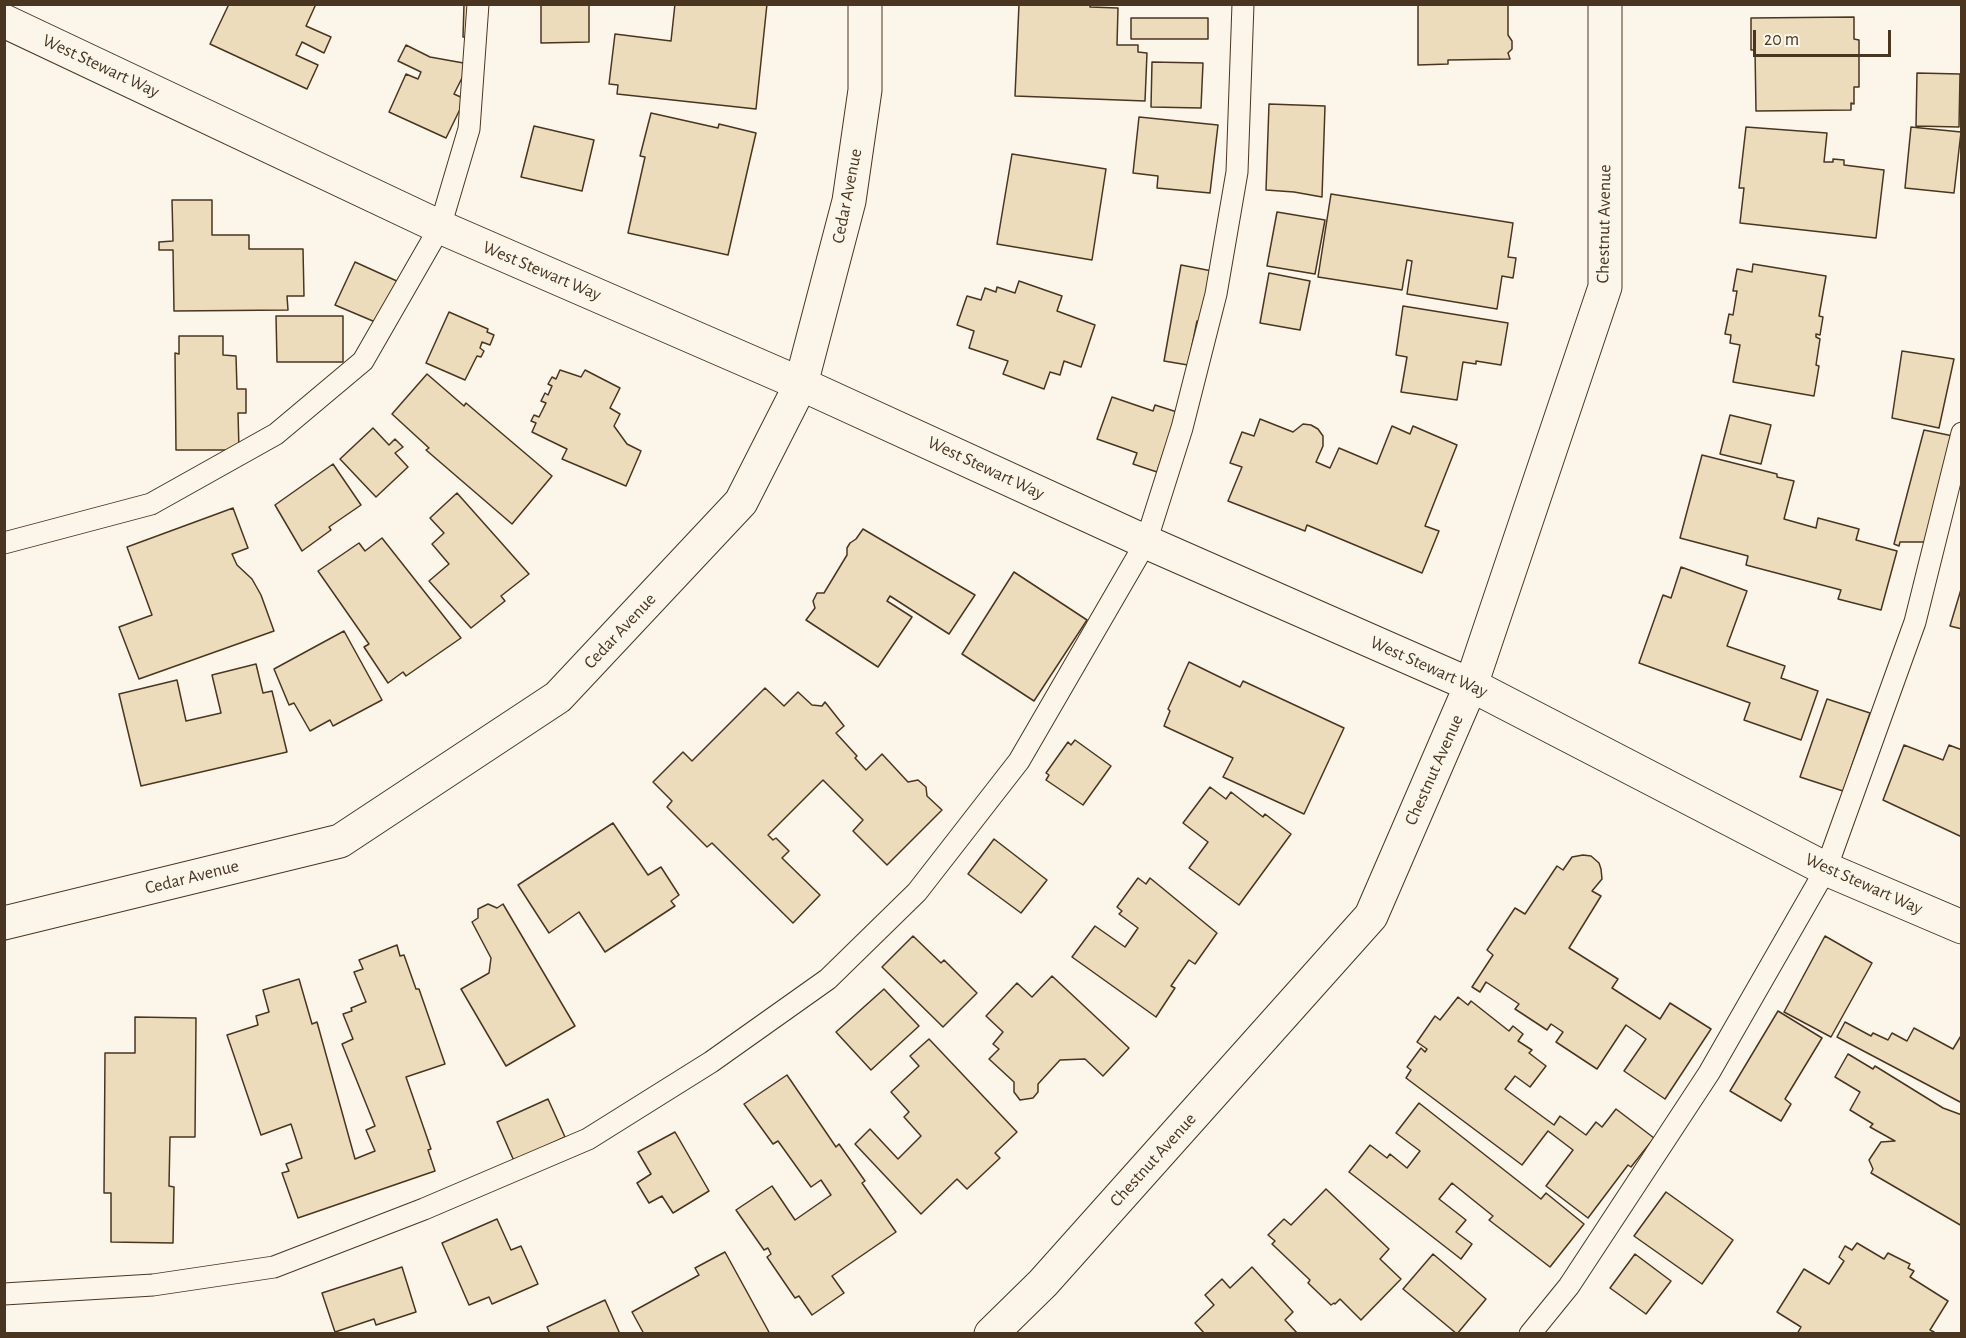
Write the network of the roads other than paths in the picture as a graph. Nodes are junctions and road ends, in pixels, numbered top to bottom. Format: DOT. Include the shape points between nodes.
graph roads {
  1 [pos="478,4"];
  2 [pos="865,4"];
  3 [pos="1243,4"];
  4 [pos="1605,4"];
  5 [pos="4,21"];
  6 [pos="440,227"];
  7 [pos="801,384"];
  8 [pos="1962,433"];
  9 [pos="1146,542"];
  10 [pos="4,543"];
  11 [pos="1472,685"];
  12 [pos="1826,869"];
  13 [pos="4,923"];
  14 [pos="1962,927"];
  15 [pos="4,1294"];
  16 [pos="991,1334"];
  17 [pos="1530,1334"];
  1 -- 6 [label="lane" via="469,129"];
  2 -- 7 [label="street, Cedar Avenue" via="865,90 849,201"];
  3 -- 9 [label="lane" via="1237,172 1216,294 1182,428"];
  4 -- 11 [label="street, Chestnut Avenue" via="1605,287"];
  5 -- 6 [label="street, West Stewart Way"];
  6 -- 7 [label="street, West Stewart Way"];
  6 -- 10 [label="lane" via="363,361 276,434 151,504"];
  7 -- 9 [label="street, West Stewart Way"];
  7 -- 13 [label="street, Cedar Avenue" via="741,502 558,697 340,841"];
  8 -- 12 [label="lane" via="1915,622"];
  9 -- 11 [label="street, West Stewart Way"];
  9 -- 15 [label="lane" via="1019,761 917,892 828,979 711,1062 588,1139 274,1267 153,1285"];
  11 -- 12 [label="street, West Stewart Way"];
  11 -- 16 [label="street, Chestnut Avenue" via="1371,916 1043,1283"];
  12 -- 14 [label="street, West Stewart Way"];
  12 -- 17 [label="lane" via="1710,1073 1569,1286"];
}
